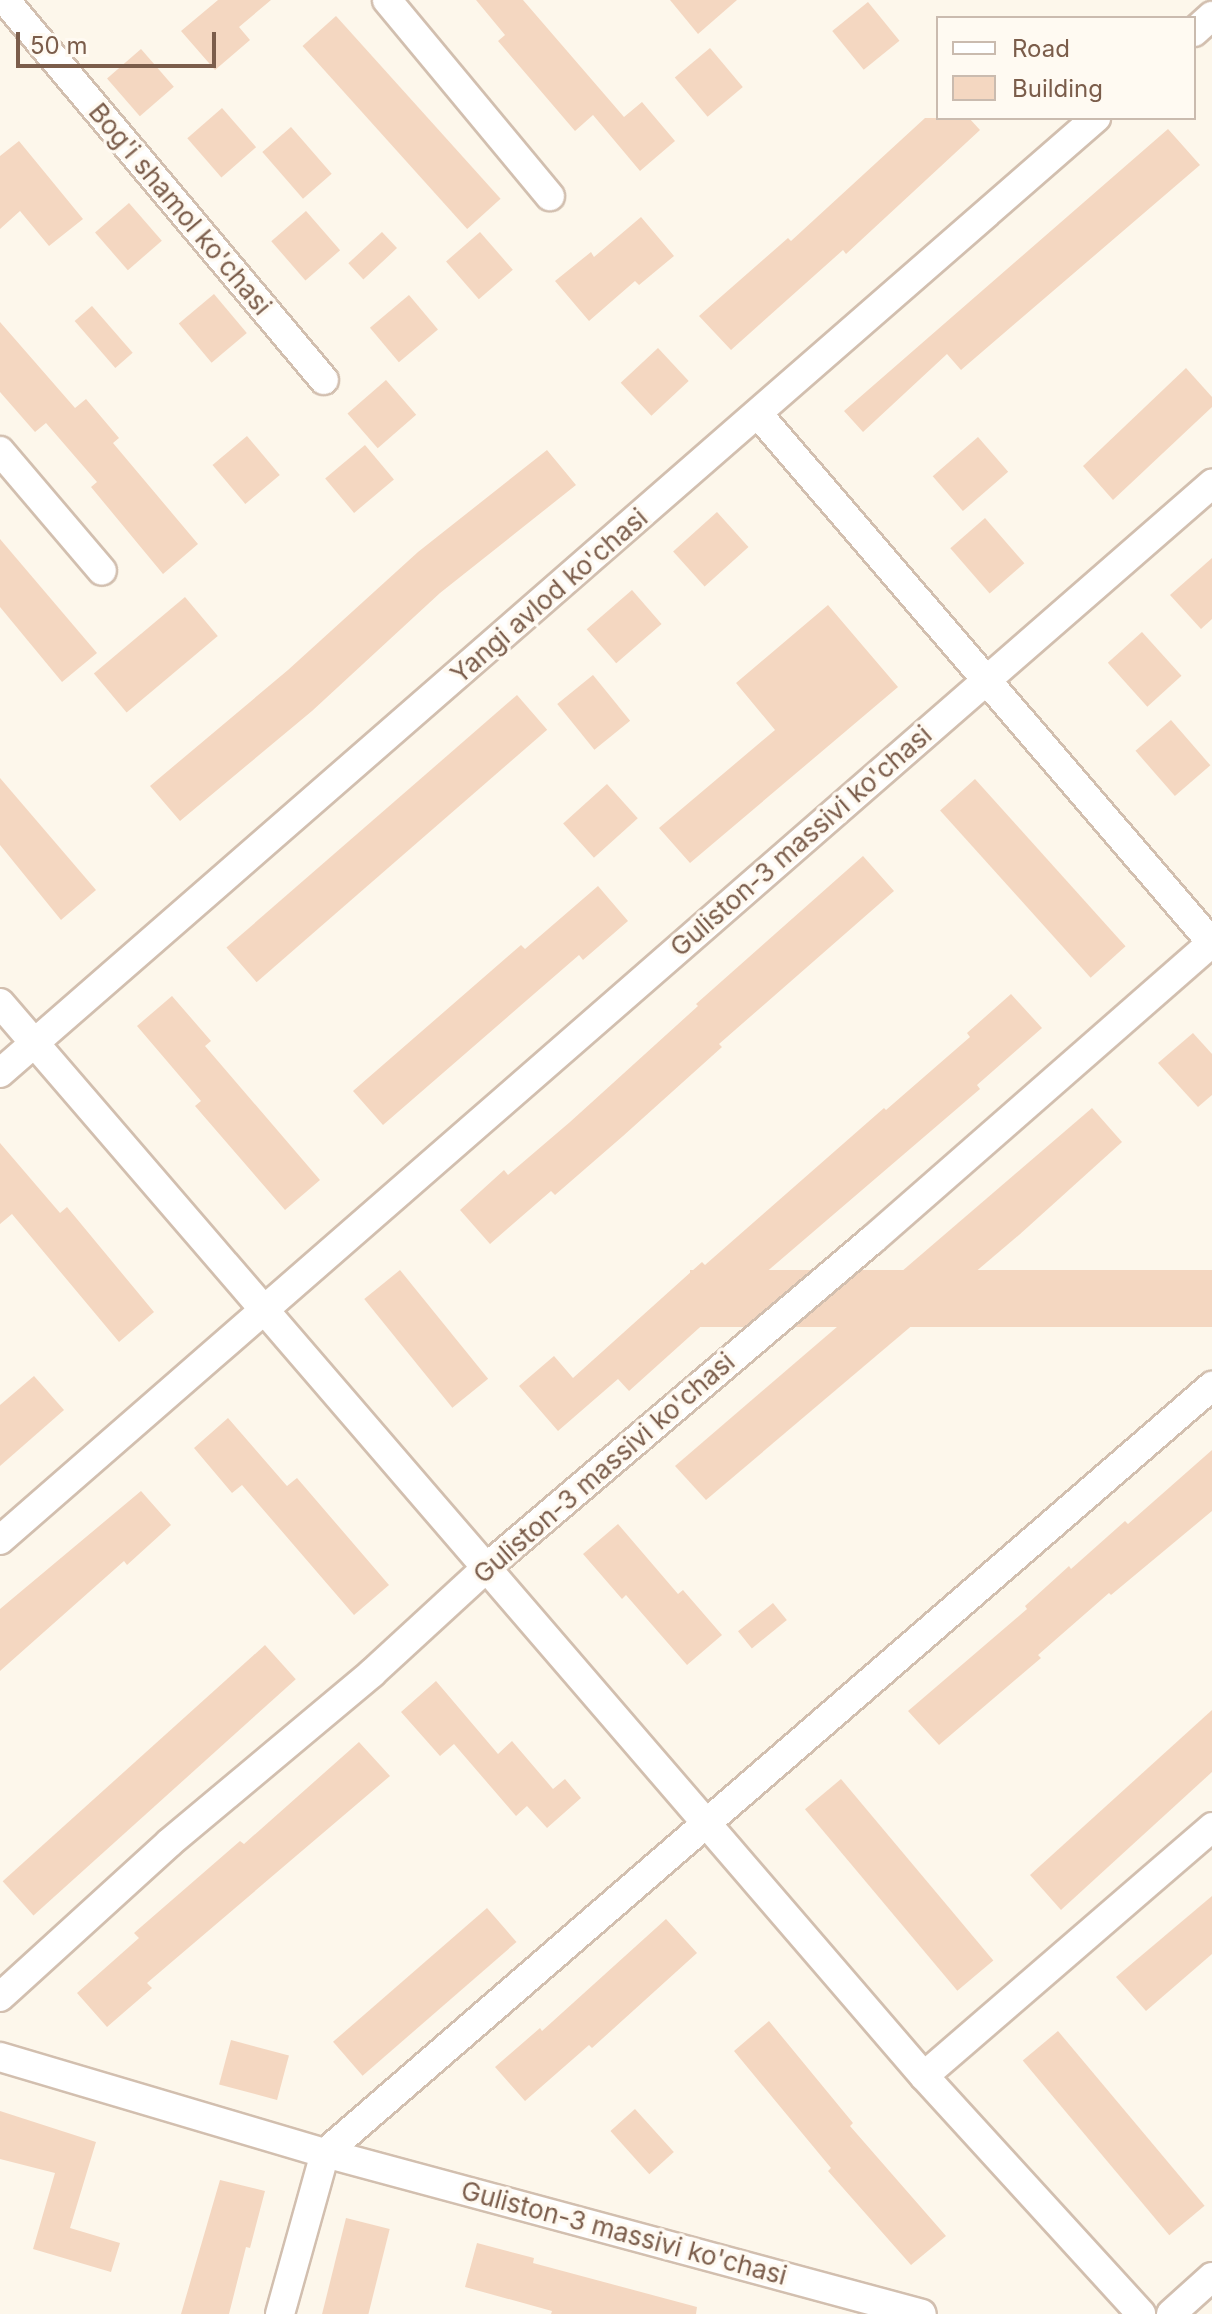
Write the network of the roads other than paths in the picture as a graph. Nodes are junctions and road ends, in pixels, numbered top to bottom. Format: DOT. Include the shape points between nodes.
graph roads {
  1 [pos="5,0"];
  2 [pos="387,0"];
  3 [pos="1212,16"];
  4 [pos="1196,30"];
  5 [pos="1094,120"];
  6 [pos="550,196"];
  7 [pos="324,380"];
  8 [pos="758,414"];
  9 [pos="0,451"];
  10 [pos="1212,484"];
  11 [pos="102,571"];
  12 [pos="988,679"];
  13 [pos="1212,943"];
  14 [pos="0,1003"];
  15 [pos="35,1043"];
  16 [pos="0,1073"];
  17 [pos="264,1309"];
  18 [pos="1212,1386"];
  19 [pos="0,1540"];
  20 [pos="486,1568"];
  21 [pos="705,1822"];
  22 [pos="1212,1827"];
  23 [pos="0,1997"];
  24 [pos="0,2057"];
  25 [pos="924,2076"];
  26 [pos="325,2153"];
  27 [pos="1212,2277"];
  28 [pos="280,2314"];
  29 [pos="922,2314"];
  30 [pos="1141,2314"];
  31 [pos="1171,2314"];
  1 -- 7 [label="street, Bog'i shamol ko'chasi"];
  2 -- 6 [label="street"];
  3 -- 4 [label="street"];
  5 -- 8 [label="street, Yangi avlod ko'chasi"];
  8 -- 12 [label="street, Guliston-3 massivi ko'chasi"];
  8 -- 15 [label="street, Yangi avlod ko'chasi"];
  9 -- 11 [label="street"];
  10 -- 12 [label="street, Guliston-3 massivi ko'chasi"];
  12 -- 13 [label="street, Guliston-3 massivi ko'chasi"];
  12 -- 17 [label="street, Guliston-3 massivi ko'chasi"];
  13 -- 20 [label="street, Guliston-3 massivi ko'chasi"];
  14 -- 15 [label="street"];
  15 -- 16 [label="street, Yangi avlod ko'chasi"];
  15 -- 17 [label="street"];
  17 -- 19 [label="street, Guliston-3 massivi ko'chasi"];
  17 -- 20 [label="street"];
  18 -- 21 [label="street"];
  20 -- 21 [label="street"];
  20 -- 23 [label="street, Guliston-3 massivi ko'chasi"];
  21 -- 25 [label="street"];
  21 -- 26 [label="street"];
  22 -- 25 [label="street"];
  24 -- 26 [label="street, Guliston-3 massivi ko'chasi"];
  25 -- 30 [label="street"];
  26 -- 28 [label="street"];
  26 -- 29 [label="street, Guliston-3 massivi ko'chasi"];
  27 -- 31 [label="street"];
}
